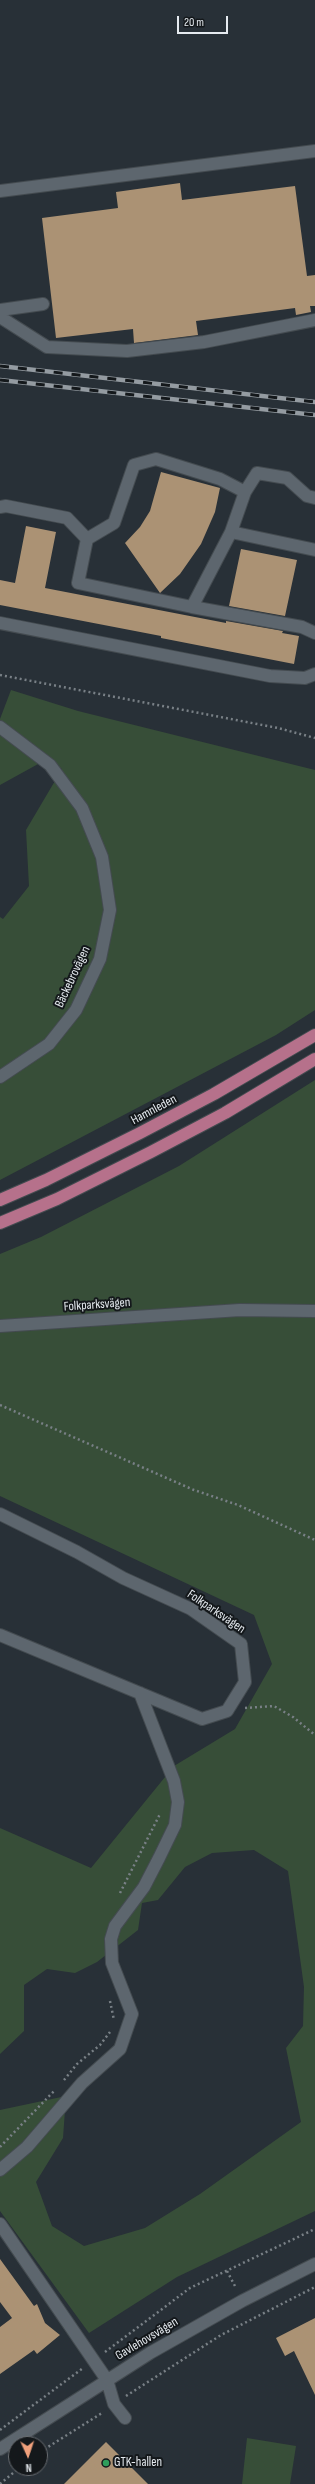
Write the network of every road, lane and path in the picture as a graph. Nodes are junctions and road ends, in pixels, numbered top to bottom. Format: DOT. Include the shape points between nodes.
graph roads {
  1 [pos="315,151"];
  2 [pos="0,191"];
  3 [pos="43,304"];
  4 [pos="0,310"];
  5 [pos="0,317"];
  6 [pos="315,320"];
  7 [pos="245,492"];
  8 [pos="315,498"];
  9 [pos="0,507"];
  10 [pos="231,532"];
  11 [pos="87,539"];
  12 [pos="315,550"];
  13 [pos="192,608"];
  14 [pos="0,623"];
  15 [pos="315,633"];
  16 [pos="315,674"];
  17 [pos="0,675"];
  18 [pos="0,727"];
  19 [pos="315,738"];
  20 [pos="315,1035"];
  21 [pos="315,1060"];
  22 [pos="0,1077"];
  23 [pos="0,1200"];
  24 [pos="0,1223"];
  25 [pos="315,1310"];
  26 [pos="0,1326"];
  27 [pos="0,1405"];
  28 [pos="0,1514"];
  29 [pos="315,1540"];
  30 [pos="0,1636"];
  31 [pos="140,1694"];
  32 [pos="227,1711"];
  33 [pos="315,1735"];
  34 [pos="161,1810"];
  35 [pos="118,1895"];
  36 [pos="109,1996"];
  37 [pos="114,2024"];
  38 [pos="111,2030"];
  39 [pos="0,2147"];
  40 [pos="0,2170"];
  41 [pos="0,2224"];
  42 [pos="315,2229"];
  43 [pos="4,2238"];
  44 [pos="315,2264"];
  45 [pos="315,2287"];
  46 [pos="93,2360"];
  47 [pos="107,2380"];
  48 [pos="114,2404"];
  49 [pos="124,2418"];
  50 [pos="0,2430"];
  51 [pos="48,2447"];
  52 [pos="0,2449"];
  53 [pos="10,2476"];
  54 [pos="0,2484"];
  1 -- 2 [label="street"];
  3 -- 4 [label="street"];
  5 -- 6 [label="street" via="47,346 126,352 204,342"];
  7 -- 8 [label="street" via="257,474 287,478 307,496"];
  7 -- 10 [label="street"];
  7 -- 11 [label="street" via="220,479 156,459 134,465 114,523"];
  9 -- 11 [label="street" via="67,518"];
  10 -- 12 [label="street"];
  10 -- 13 [label="street"];
  11 -- 13 [label="street" via="78,583"];
  13 -- 15 [label="street" via="302,627"];
  14 -- 16 [label="street" via="270,676 305,678"];
  17 -- 19 [label="path" via="278,728"];
  18 -- 22 [label="street, Bäckebrovägen" via="50,765 82,808 102,857 110,910 100,959 76,1010 49,1044"];
  20 -- 23 [label="main road, Hamnleden" via="214,1094 140,1133"];
  21 -- 24 [label="main road" via="158,1149 57,1199"];
  25 -- 26 [label="street, Folkparksvägen" via="240,1310"];
  27 -- 29 [label="path"];
  28 -- 32 [label="street, Folkparksvägen" via="123,1578 191,1609 240,1644 245,1682"];
  30 -- 31 [label="street"];
  31 -- 32 [label="street" via="202,1719"];
  31 -- 40 [label="street" via="174,1781 178,1802 174,1825 159,1858 144,1887 115,1926 111,1939 112,1963 132,2014 120,2049 82,2083 27,2147"];
  32 -- 33 [label="path" via="274,1706"];
  34 -- 35 [label="path"];
  36 -- 37 [label="path"];
  38 -- 39 [label="path" via="100,2045 77,2064"];
  41 -- 43 [label="street"];
  42 -- 46 [label="path" via="190,2288"];
  43 -- 46 [label="street"];
  44 -- 47 [label="street, Gavlehovsvägen" via="242,2301"];
  45 -- 48 [label="path" via="222,2335"];
  46 -- 47 [label="street"];
  46 -- 50 [label="path"];
  47 -- 48 [label="street"];
  47 -- 52 [label="street, Gavlehovsvägen"];
  48 -- 49 [label="street"];
  48 -- 51 [label="path"];
  53 -- 54 [label="path"];
}
